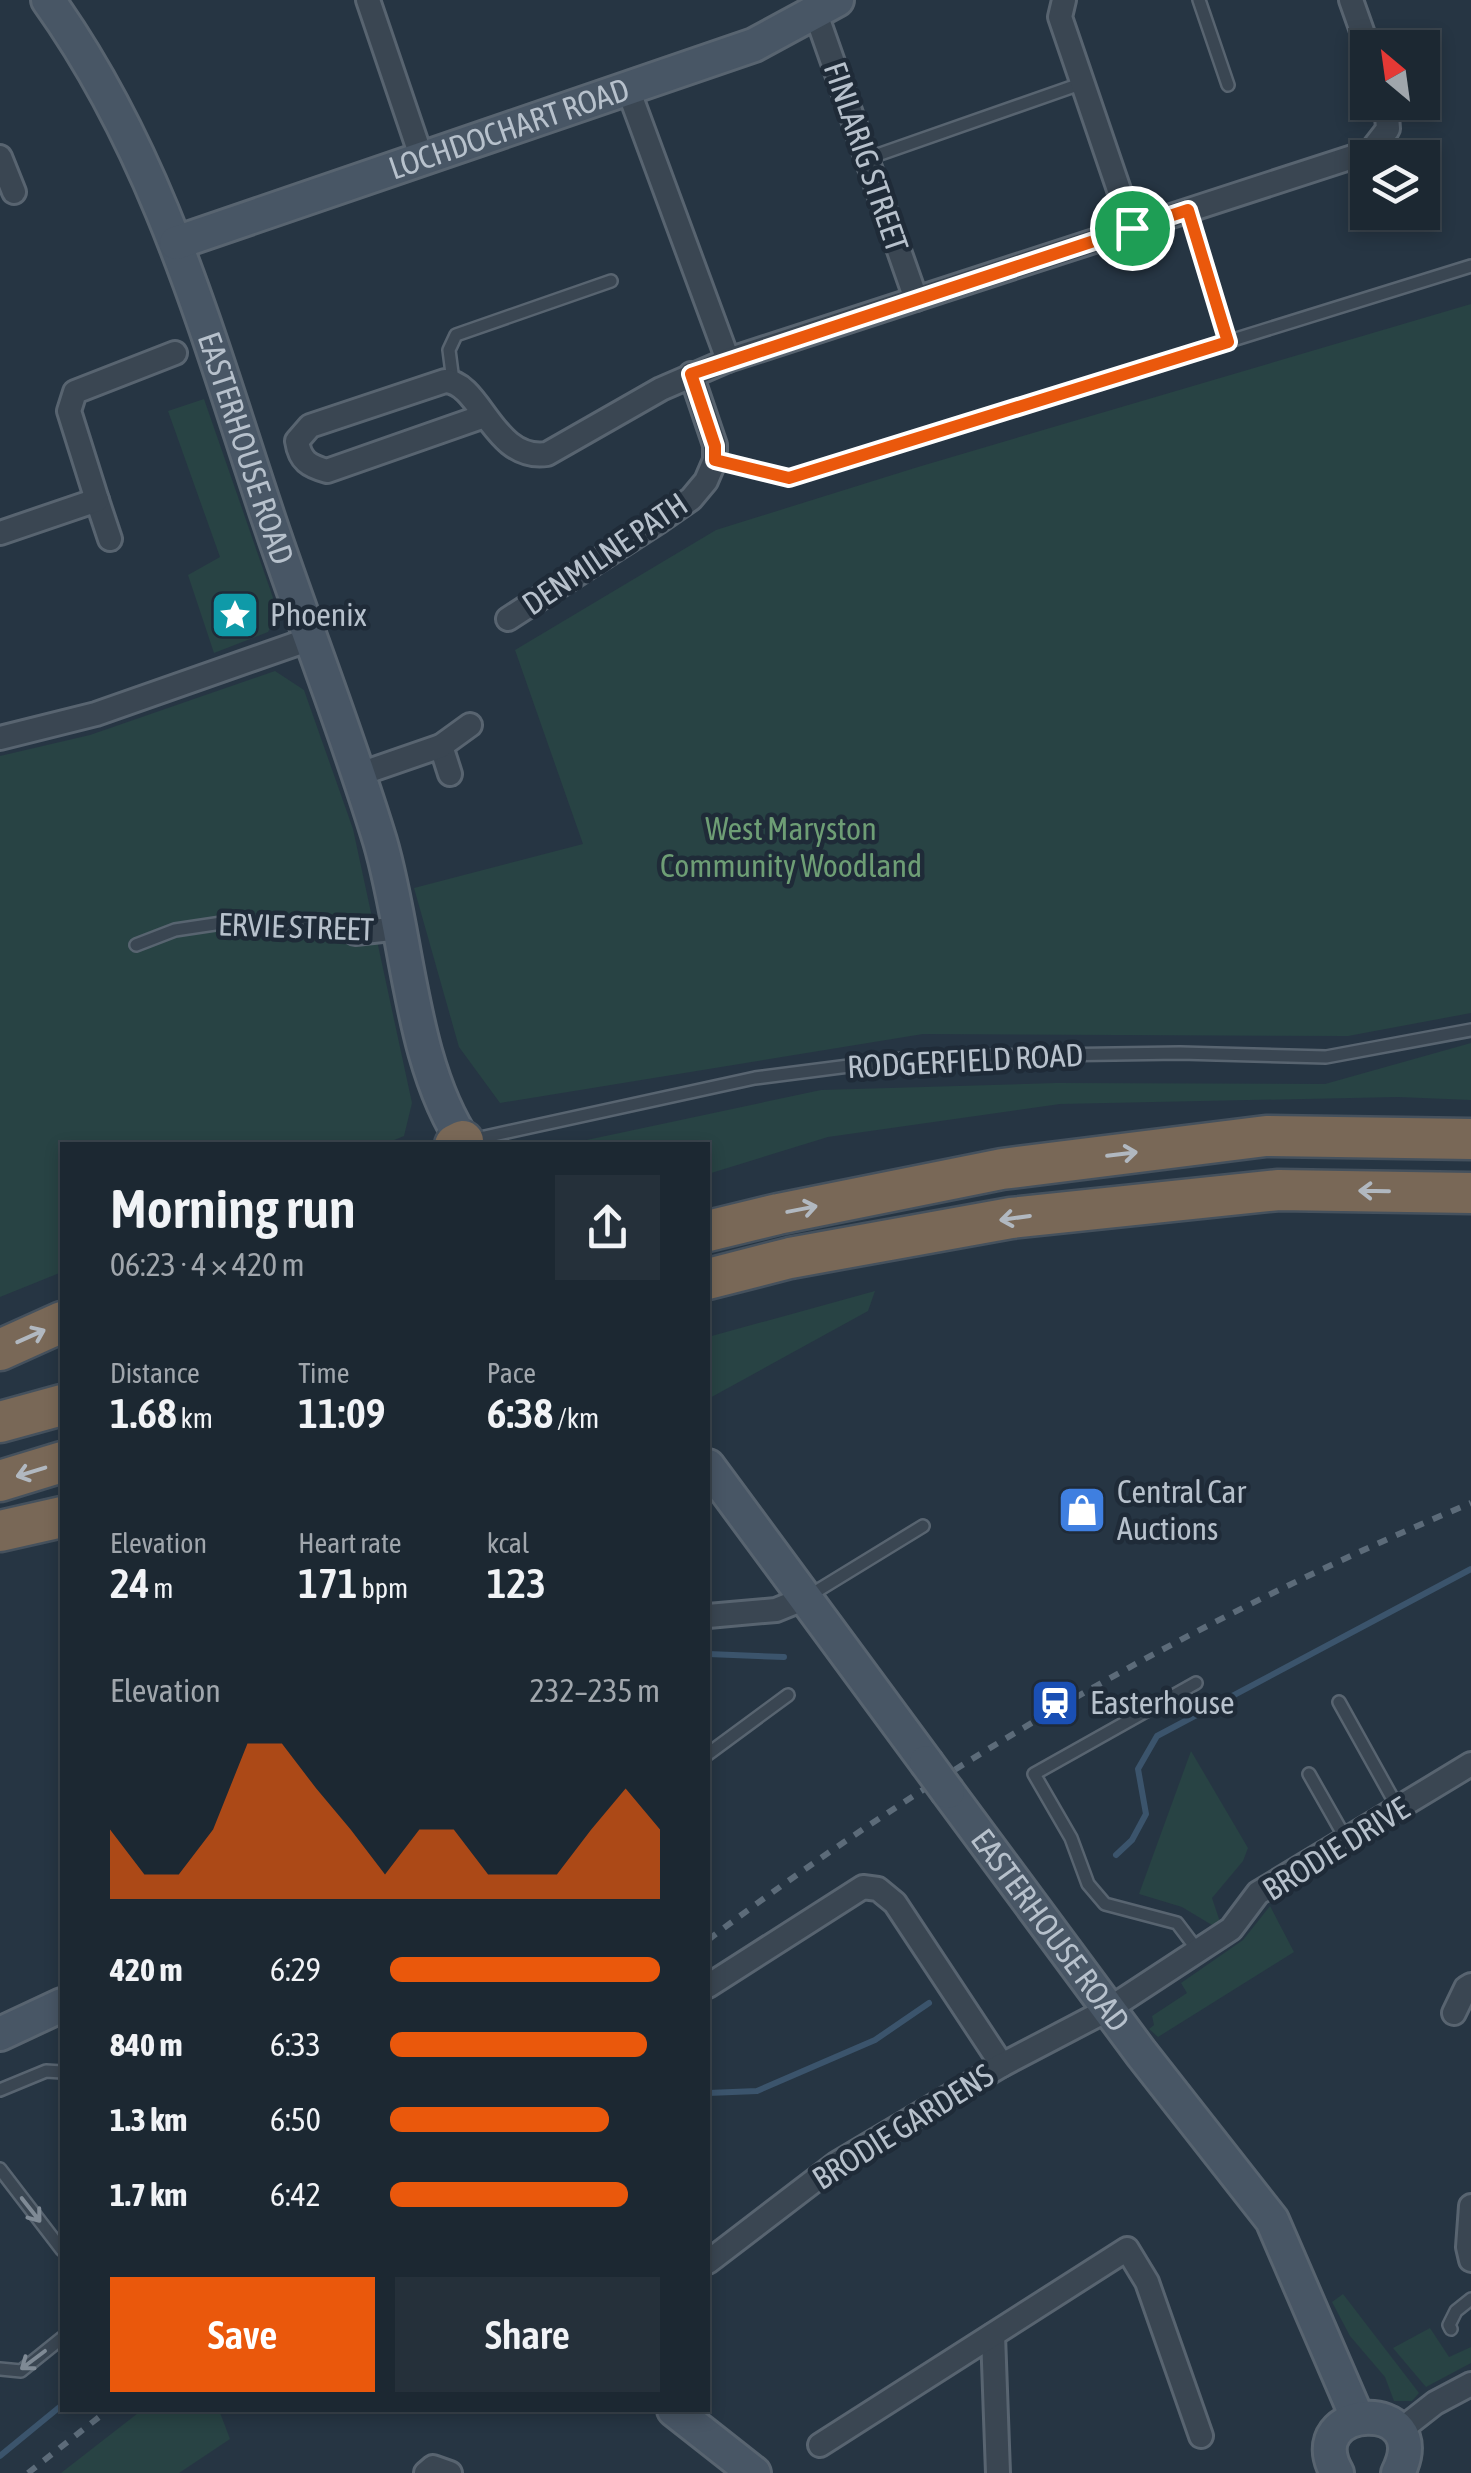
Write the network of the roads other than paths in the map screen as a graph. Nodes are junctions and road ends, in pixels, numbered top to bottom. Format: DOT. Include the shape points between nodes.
graph roads {
  1 [pos="48,0"];
  2 [pos="368,0"];
  3 [pos="1064,0"];
  4 [pos="1199,0"];
  5 [pos="1351,0"];
  6 [pos="827,7"];
  7 [pos="1362,30"];
  8 [pos="1083,83"];
  9 [pos="1228,84"];
  10 [pos="628,89"];
  11 [pos="1387,120"];
  12 [pos="0,157"];
  13 [pos="422,159"];
  14 [pos="866,159"];
  15 [pos="14,192"];
  16 [pos="1188,210"];
  17 [pos="1132,228"];
  18 [pos="176,243"];
  19 [pos="1471,266"];
  20 [pos="611,281"];
  21 [pos="916,299"];
  22 [pos="1228,342"];
  23 [pos="175,353"];
  24 [pos="728,360"];
  25 [pos="691,374"];
  26 [pos="453,381"];
  27 [pos="484,416"];
  28 [pos="715,460"];
  29 [pos="96,500"];
  30 [pos="0,534"];
  31 [pos="110,539"];
  32 [pos="508,620"];
  33 [pos="310,639"];
  34 [pos="470,725"];
  35 [pos="0,738"];
  36 [pos="441,746"];
  37 [pos="450,774"];
  38 [pos="358,775"];
  39 [pos="400,928"];
  40 [pos="355,933"];
  41 [pos="136,946"];
  42 [pos="1471,1030"];
  43 [pos="1471,1139"];
  44 [pos="461,1142"];
  45 [pos="471,1142"];
  46 [pos="1471,1193"];
  47 [pos="710,1231"];
  48 [pos="710,1278"];
  49 [pos="60,1323"];
  50 [pos="0,1350"];
  51 [pos="60,1405"];
  52 [pos="0,1422"];
  53 [pos="60,1463"];
  54 [pos="710,1469"];
  55 [pos="0,1481"];
  56 [pos="60,1517"];
  57 [pos="922,1526"];
  58 [pos="0,1531"];
  59 [pos="804,1600"];
  60 [pos="710,1616"];
  61 [pos="1196,1683"];
  62 [pos="788,1695"];
  63 [pos="1339,1702"];
  64 [pos="710,1753"];
  65 [pos="1471,1764"];
  66 [pos="1309,1774"];
  67 [pos="1399,1810"];
  68 [pos="1347,1841"];
  69 [pos="1198,1952"];
  70 [pos="710,1985"];
  71 [pos="1471,1985"];
  72 [pos="60,2006"];
  73 [pos="1108,2009"];
  74 [pos="1454,2014"];
  75 [pos="0,2034"];
  76 [pos="1002,2065"];
  77 [pos="60,2072"];
  78 [pos="0,2090"];
  79 [pos="0,2170"];
  80 [pos="1471,2206"];
  81 [pos="60,2247"];
  82 [pos="1470,2251"];
  83 [pos="710,2260"];
  84 [pos="1471,2299"];
  85 [pos="1451,2329"];
  86 [pos="993,2335"];
  87 [pos="60,2340"];
  88 [pos="0,2368"];
  89 [pos="1471,2384"];
  90 [pos="677,2412"];
  91 [pos="1357,2417"];
  92 [pos="1398,2432"];
  93 [pos="1202,2436"];
  94 [pos="820,2446"];
  95 [pos="1329,2471"];
  96 [pos="426,2473"];
  97 [pos="450,2473"];
  98 [pos="754,2473"];
  99 [pos="998,2473"];
  100 [pos="1398,2473"];
  1 -- 18 [label="street, EASTERHOUSE ROAD" via="114,103"];
  2 -- 13 [label="street"];
  3 -- 8 [label="street" via="1060,17"];
  4 -- 9 [label="lane"];
  5 -- 7 [label="street"];
  6 -- 10 [label="street, LOCHDOCHART ROAD" via="754,45"];
  6 -- 14 [label="street, FINLARIG STREET"];
  8 -- 14 [label="lane"];
  8 -- 17 [label="street"];
  10 -- 13 [label="street, LOCHDOCHART ROAD"];
  10 -- 24 [label="street"];
  11 -- 16 [label="street" via="1371,151"];
  12 -- 15 [label="street"];
  13 -- 18 [label="street, LOCHDOCHART ROAD"];
  14 -- 21 [label="street, FINLARIG STREET"];
  16 -- 17 [label="street"];
  16 -- 22 [label="lane"];
  17 -- 21 [label="street"];
  18 -- 33 [label="street, EASTERHOUSE ROAD"];
  19 -- 22 [label="lane"];
  20 -- 26 [label="lane" via="456,335 449,350"];
  21 -- 24 [label="street"];
  22 -- 28 [label="lane" via="789,478"];
  23 -- 29 [label="street" via="75,392 69,411"];
  24 -- 25 [label="street"];
  25 -- 27 [label="street" via="547,454 516,450"];
  25 -- 28 [label="street, DENMILNE PATH"];
  26 -- 27 [label="street"];
  26 -- 27 [label="street" via="310,426 298,451 310,466 327,470"];
  28 -- 32 [label="street, DENMILNE PATH" via="690,499"];
  29 -- 30 [label="street"];
  29 -- 31 [label="street"];
  33 -- 35 [label="street" via="96,714"];
  33 -- 38 [label="street, EASTERHOUSE ROAD"];
  34 -- 36 [label="street"];
  36 -- 37 [label="street"];
  36 -- 38 [label="street"];
  38 -- 39 [label="street, EASTERHOUSE ROAD"];
  39 -- 40 [label="street, ERVIE STREET"];
  39 -- 44 [label="street, EASTERHOUSE ROAD" via="433,1074"];
  40 -- 41 [label="lane, ERVIE STREET" via="235,921 175,930"];
  42 -- 45 [label="lane, RODGERFIELD ROAD" via="1326,1057 919,1057 756,1078"];
  47 -- 43 [label="highway, one-way" via="1002,1169 1247,1138"];
  46 -- 48 [label="highway, one-way" via="1279,1190 1030,1216"];
  50 -- 49 [label="highway, one-way"];
  51 -- 52 [label="highway"];
  53 -- 55 [label="highway, one-way"];
  54 -- 59 [label="street, EASTERHOUSE ROAD"];
  56 -- 58 [label="highway"];
  57 -- 59 [label="lane"];
  59 -- 60 [label="street" via="776,1610"];
  59 -- 73 [label="street, EASTERHOUSE ROAD, bridge"];
  61 -- 69 [label="lane" via="1034,1774 1071,1838 1088,1884 1105,1904 1177,1923"];
  62 -- 64 [label="lane"];
  63 -- 67 [label="lane"];
  65 -- 67 [label="street, BRODIE DRIVE"];
  66 -- 68 [label="lane"];
  67 -- 68 [label="street, BRODIE DRIVE"];
  68 -- 69 [label="street, BRODIE DRIVE" via="1258,1893 1232,1929"];
  69 -- 73 [label="street, BRODIE DRIVE"];
  70 -- 76 [label="street" via="863,1887 878,1889 895,1903"];
  71 -- 74 [label="street"];
  72 -- 75 [label="street"];
  73 -- 76 [label="street, BRODIE GARDENS"];
  73 -- 91 [label="street, EASTERHOUSE ROAD" via="1272,2220"];
  76 -- 83 [label="street, BRODIE GARDENS" via="836,2164"];
  77 -- 78 [label="lane"];
  79 -- 81 [label="lane, one-way"];
  80 -- 82 [label="street"];
  84 -- 85 [label="lane" via="1456,2312"];
  86 -- 93 [label="street" via="1127,2249 1147,2282"];
  86 -- 94 [label="street"];
  86 -- 99 [label="street"];
  87 -- 88 [label="lane, one-way" via="21,2371"];
  89 -- 92 [label="street"];
  90 -- 98 [label="street"];
  91 -- 92 [label="street" via="1380,2418"];
  91 -- 95 [label="street" via="1337,2431"];
  92 -- 100 [label="street" via="1404,2453"];
  96 -- 97 [label="street" via="433,2467"];
}
